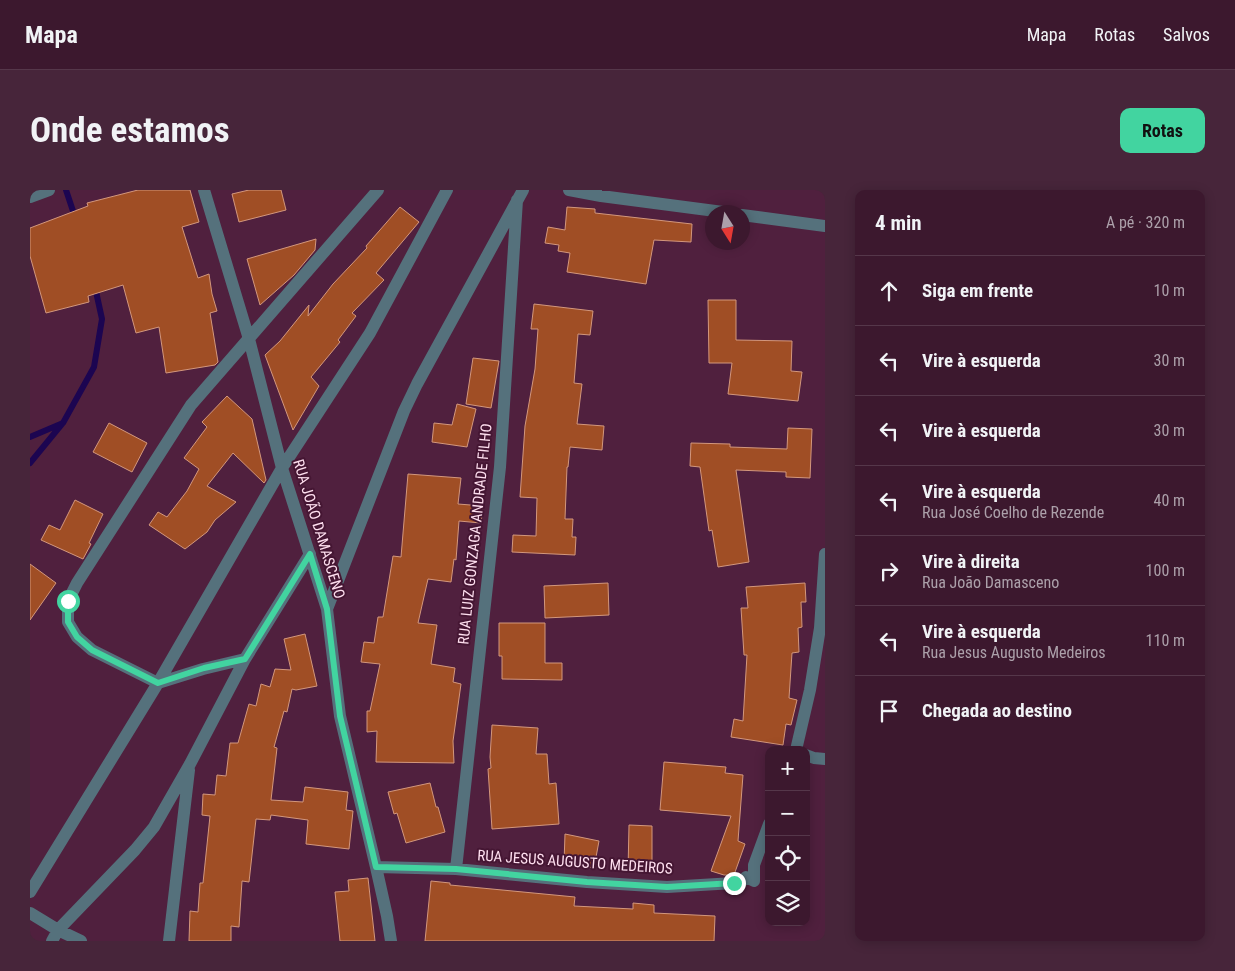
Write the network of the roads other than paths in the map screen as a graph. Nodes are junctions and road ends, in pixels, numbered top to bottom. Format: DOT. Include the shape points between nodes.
graph roads {
  1 [pos="50,190"];
  2 [pos="204,190"];
  3 [pos="378,190"];
  4 [pos="447,190"];
  5 [pos="569,190"];
  6 [pos="520,195"];
  7 [pos="30,197"];
  8 [pos="705,210"];
  9 [pos="750,216"];
  10 [pos="825,226"];
  11 [pos="249,338"];
  12 [pos="282,468"];
  13 [pos="310,554"];
  14 [pos="825,554"];
  15 [pos="327,609"];
  16 [pos="245,659"];
  17 [pos="158,683"];
  18 [pos="797,746"];
  19 [pos="810,756"];
  20 [pos="825,759"];
  21 [pos="190,764"];
  22 [pos="765,835"];
  23 [pos="376,867"];
  24 [pos="456,869"];
  25 [pos="30,892"];
  26 [pos="30,913"];
  27 [pos="55,936"];
  28 [pos="81,941"];
  29 [pos="169,941"];
  30 [pos="391,941"];
  1 -- 7 [label="street"];
  2 -- 11 [label="street, RUA JOÃO DAMASCENO"];
  3 -- 11 [label="street"];
  4 -- 12 [label="street" via="370,333"];
  5 -- 8 [label="street"];
  6 -- 15 [label="street" via="404,411"];
  6 -- 24 [label="street, RUA LUIZ GONZAGA ANDRADE FILHO" via="500,468"];
  9 -- 10 [label="street"];
  11 -- 12 [label="street, RUA JOÃO DAMASCENO"];
  11 -- 17 [label="street" via="191,405 68,601 68,622 77,637 92,650"];
  12 -- 13 [label="street, RUA JOÃO DAMASCENO"];
  12 -- 17 [label="street"];
  13 -- 15 [label="street, RUA JOÃO DAMASCENO"];
  13 -- 16 [label="street"];
  14 -- 18 [label="street" via="820,628"];
  15 -- 23 [label="street, RUA JOÃO DAMASCENO" via="340,716"];
  16 -- 17 [label="street"];
  16 -- 21 [label="street"];
  17 -- 25 [label="street"];
  19 -- 20 [label="street"];
  21 -- 27 [label="street" via="154,827"];
  21 -- 29 [label="street"];
  22 -- 24 [label="street, RUA JESUS AUGUSTO MEDEIROS" via="754,865 754,881 746,877 734,883 667,887"];
  23 -- 24 [label="street, RUA JESUS AUGUSTO MEDEIROS"];
  23 -- 30 [label="street, RUA JOÃO DAMASCENO"];
  26 -- 27 [label="street"];
  27 -- 28 [label="street"];
}
